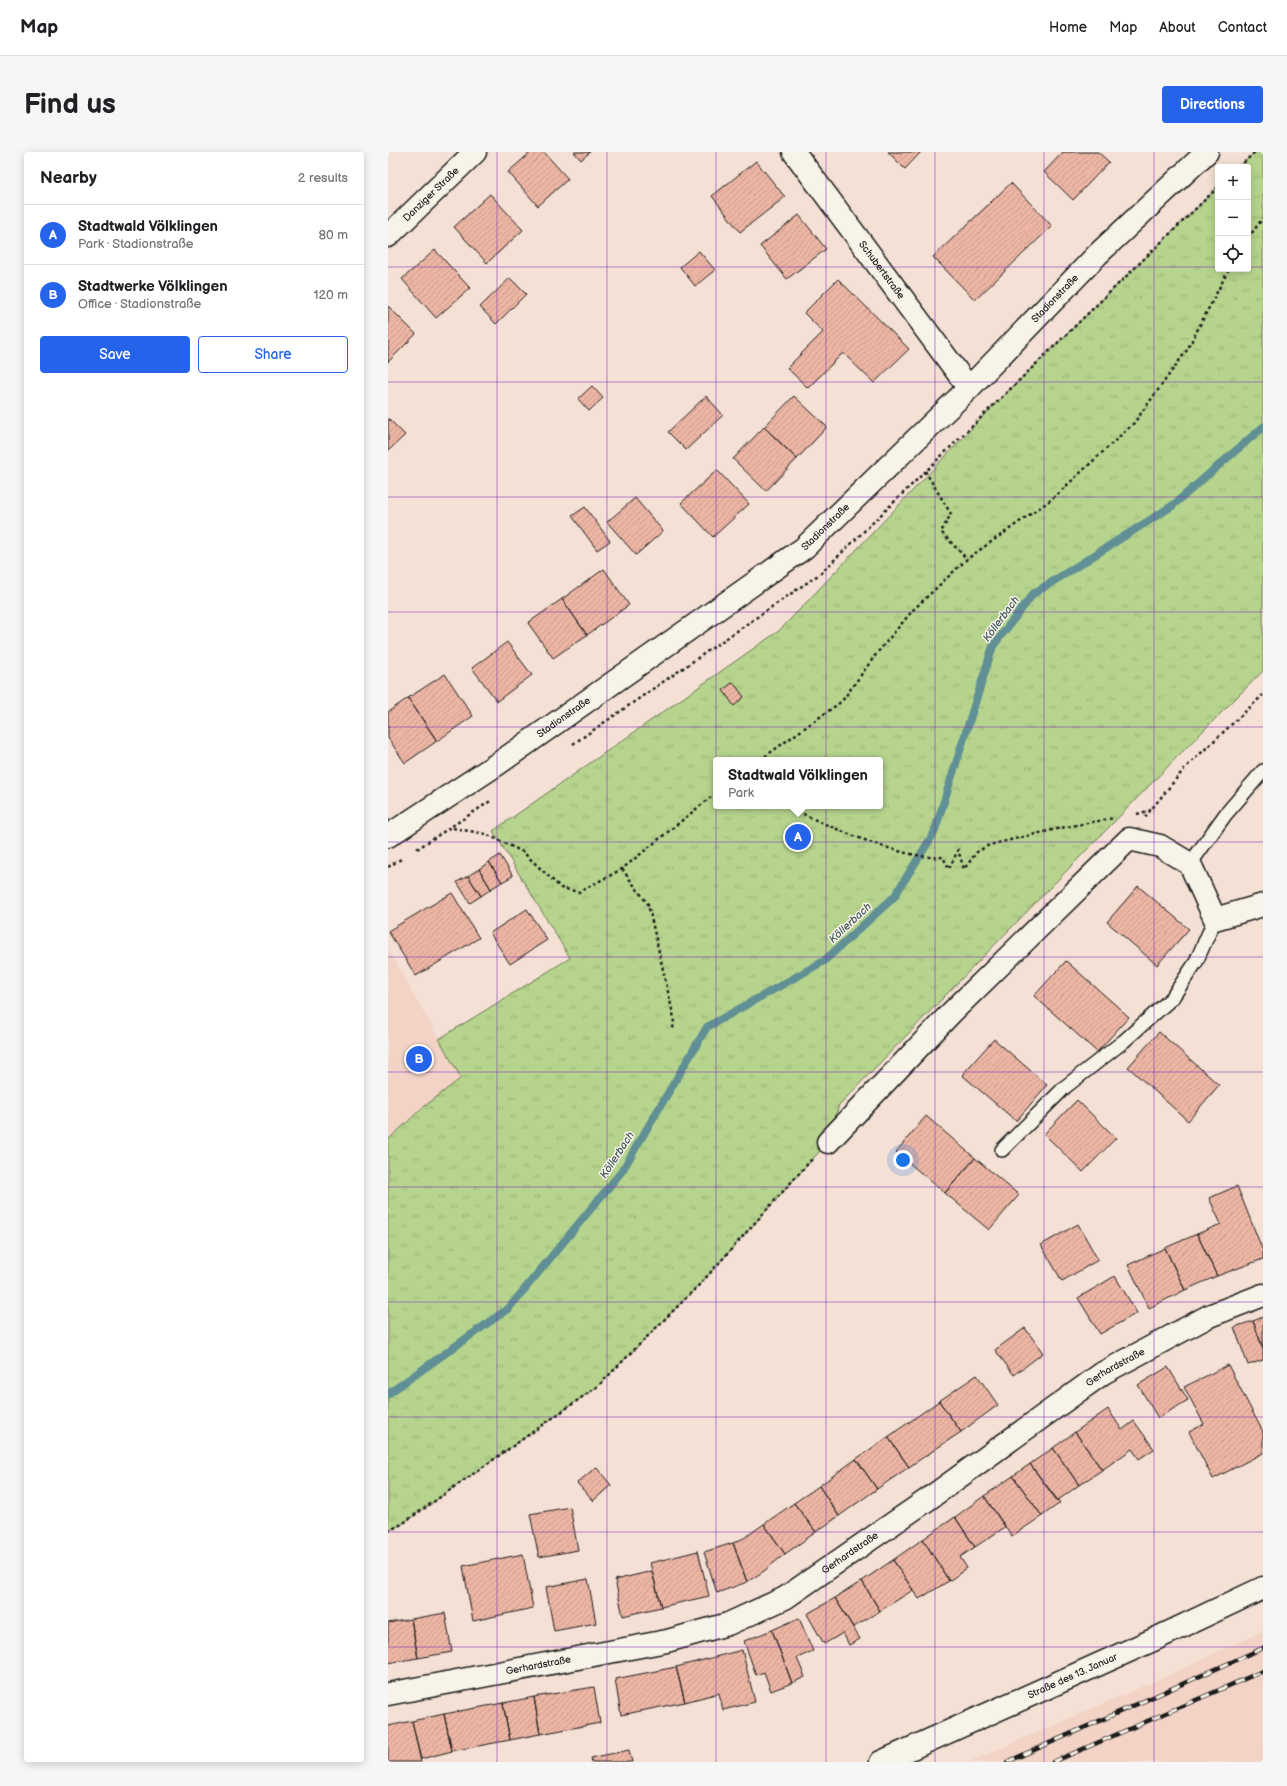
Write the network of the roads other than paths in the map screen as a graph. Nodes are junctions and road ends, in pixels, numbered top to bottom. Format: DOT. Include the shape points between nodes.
graph roads {
  1 [pos="475,152"];
  2 [pos="1207,152"];
  3 [pos="804,156"];
  4 [pos="388,236"];
  5 [pos="969,388"];
  6 [pos="1263,771"];
  7 [pos="388,836"];
  8 [pos="1190,864"];
  9 [pos="1263,905"];
  10 [pos="1215,919"];
  11 [pos="828,1142"];
  12 [pos="1002,1150"];
  13 [pos="1263,1295"];
  14 [pos="1263,1588"];
  15 [pos="388,1694"];
  16 [pos="881,1762"];
  1 -- 4 [label="street, Danziger Straße"];
  2 -- 5 [label="street, Stadionstraße" via="1098,254"];
  3 -- 5 [label="street, Schubertstraße"];
  5 -- 7 [label="street, Stadionstraße" via="804,548 499,763"];
  6 -- 8 [label="lane" via="1225,815"];
  8 -- 10 [label="street"];
  8 -- 11 [label="street" via="1160,846 1129,838 951,1013"];
  9 -- 10 [label="street"];
  10 -- 12 [label="lane" via="1196,962 1172,998 1124,1041 1065,1087"];
  13 -- 15 [label="street, Gerhardstraße" via="1209,1316 1103,1373 928,1500 785,1598 728,1624 667,1641"];
  14 -- 16 [label="street, Straße des 13. Januar"];
}
